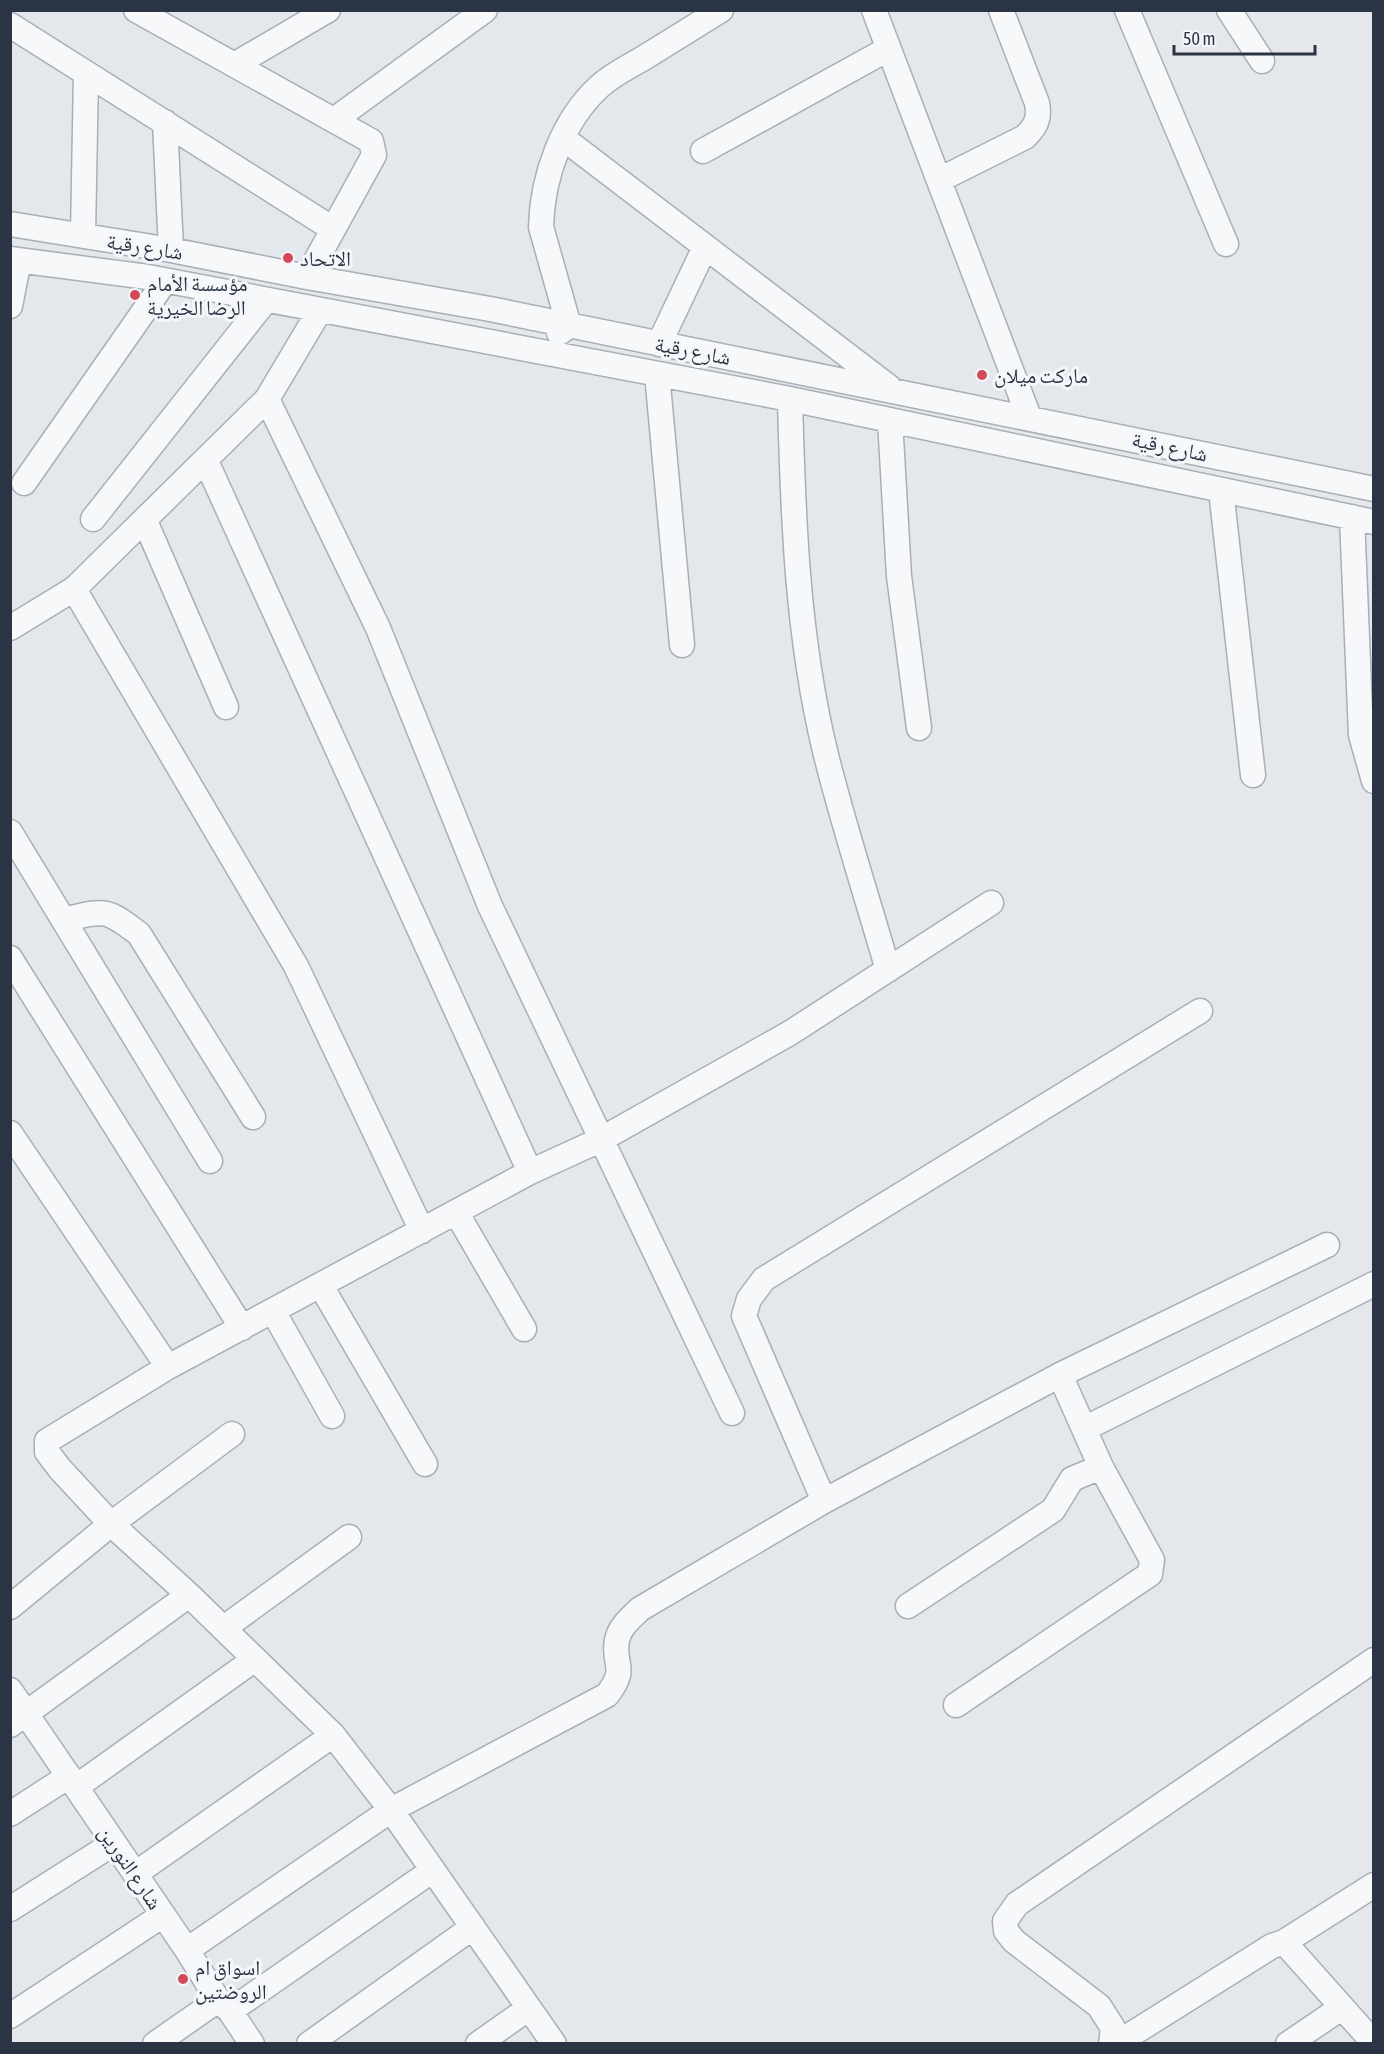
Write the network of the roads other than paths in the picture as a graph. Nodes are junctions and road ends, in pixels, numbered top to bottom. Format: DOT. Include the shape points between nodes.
graph roads {
  1 [pos="136,10"];
  2 [pos="328,10"];
  3 [pos="485,10"];
  4 [pos="721,10"];
  5 [pos="874,10"];
  6 [pos="1001,10"];
  7 [pos="1127,10"];
  8 [pos="1229,10"];
  9 [pos="10,25"];
  10 [pos="888,49"];
  11 [pos="1262,61"];
  12 [pos="234,65"];
  13 [pos="86,73"];
  14 [pos="334,120"];
  15 [pos="165,122"];
  16 [pos="563,138"];
  17 [pos="703,151"];
  18 [pos="939,180"];
  19 [pos="10,224"];
  20 [pos="333,229"];
  21 [pos="83,235"];
  22 [pos="1226,244"];
  23 [pos="705,247"];
  24 [pos="171,250"];
  25 [pos="15,259"];
  26 [pos="308,277"];
  27 [pos="165,280"];
  28 [pos="266,300"];
  29 [pos="10,306"];
  30 [pos="490,309"];
  31 [pos="320,310"];
  32 [pos="569,326"];
  33 [pos="483,342"];
  34 [pos="659,344"];
  35 [pos="564,358"];
  36 [pos="657,374"];
  37 [pos="893,391"];
  38 [pos="267,399"];
  39 [pos="790,399"];
  40 [pos="1029,417"];
  41 [pos="890,420"];
  42 [pos="206,461"];
  43 [pos="24,483"];
  44 [pos="1374,489"];
  45 [pos="1221,490"];
  46 [pos="93,519"];
  47 [pos="1363,520"];
  48 [pos="146,521"];
  49 [pos="74,589"];
  50 [pos="10,628"];
  51 [pos="682,645"];
  52 [pos="226,706"];
  53 [pos="919,728"];
  54 [pos="1253,775"];
  55 [pos="1374,781"];
  56 [pos="10,832"];
  57 [pos="991,903"];
  58 [pos="64,920"];
  59 [pos="10,958"];
  60 [pos="888,970"];
  61 [pos="1200,1011"];
  62 [pos="253,1117"];
  63 [pos="10,1133"];
  64 [pos="600,1140"];
  65 [pos="210,1161"];
  66 [pos="530,1172"];
  67 [pos="456,1212"];
  68 [pos="422,1231"];
  69 [pos="1327,1245"];
  70 [pos="1374,1284"];
  71 [pos="321,1286"];
  72 [pos="273,1311"];
  73 [pos="242,1328"];
  74 [pos="524,1329"];
  75 [pos="168,1367"];
  76 [pos="1060,1375"];
  77 [pos="732,1413"];
  78 [pos="332,1416"];
  79 [pos="1084,1429"];
  80 [pos="232,1434"];
  81 [pos="424,1464"];
  82 [pos="1101,1467"];
  83 [pos="824,1501"];
  84 [pos="111,1524"];
  85 [pos="349,1537"];
  86 [pos="189,1595"];
  87 [pos="908,1606"];
  88 [pos="10,1607"];
  89 [pos="224,1628"];
  90 [pos="255,1659"];
  91 [pos="1374,1660"];
  92 [pos="10,1690"];
  93 [pos="956,1705"];
  94 [pos="18,1719"];
  95 [pos="333,1735"];
  96 [pos="72,1781"];
  97 [pos="391,1810"];
  98 [pos="10,1814"];
  99 [pos="114,1843"];
  100 [pos="433,1870"];
  101 [pos="135,1874"];
  102 [pos="1374,1885"];
  103 [pos="10,1909"];
  104 [pos="163,1915"];
  105 [pos="473,1927"];
  106 [pos="1284,1942"];
  107 [pos="188,1950"];
  108 [pos="224,2006"];
  109 [pos="529,2008"];
  110 [pos="1341,2008"];
  111 [pos="10,2016"];
  112 [pos="155,2043"];
  113 [pos="252,2043"];
  114 [pos="309,2043"];
  115 [pos="478,2043"];
  116 [pos="554,2043"];
  117 [pos="1111,2043"];
  118 [pos="1116,2043"];
  119 [pos="1288,2043"];
  120 [pos="1374,2043"];
  1 -- 12 [label="street"];
  2 -- 12 [label="street"];
  3 -- 14 [label="street"];
  4 -- 16 [label="street" via="608,79 589,97"];
  5 -- 10 [label="street"];
  6 -- 18 [label="street" via="1039,117 1025,137"];
  7 -- 22 [label="street"];
  8 -- 11 [label="street"];
  9 -- 13 [label="street"];
  10 -- 17 [label="street"];
  10 -- 18 [label="street"];
  12 -- 14 [label="street"];
  13 -- 15 [label="street"];
  13 -- 21 [label="street"];
  14 -- 20 [label="street" via="371,141 375,150"];
  15 -- 20 [label="street"];
  15 -- 24 [label="street"];
  16 -- 23 [label="street"];
  16 -- 32 [label="street" via="547,179 541,227"];
  18 -- 40 [label="street"];
  19 -- 21 [label="street, شارع رقية"];
  20 -- 26 [label="street"];
  21 -- 24 [label="street, شارع رقية"];
  23 -- 34 [label="street"];
  23 -- 37 [label="street"];
  24 -- 26 [label="street, شارع رقية"];
  25 -- 27 [label="street, شارع رقية"];
  25 -- 29 [label="street"];
  26 -- 30 [label="street, شارع رقية"];
  27 -- 28 [label="street, شارع رقية"];
  27 -- 43 [label="street"];
  28 -- 31 [label="street, شارع رقية"];
  28 -- 46 [label="street"];
  30 -- 32 [label="street, شارع رقية"];
  30 -- 33 [label="street" via="498,317 500,328 494,338"];
  31 -- 33 [label="street, شارع رقية"];
  31 -- 38 [label="street"];
  32 -- 34 [label="street, شارع رقية"];
  32 -- 35 [label="street" via="560,331 556,340 557,351"];
  33 -- 35 [label="street, شارع رقية"];
  34 -- 37 [label="street, شارع رقية"];
  35 -- 36 [label="street, شارع رقية"];
  36 -- 39 [label="street, شارع رقية"];
  36 -- 51 [label="street"];
  37 -- 40 [label="street, شارع رقية"];
  38 -- 42 [label="street"];
  38 -- 64 [label="street" via="378,628 490,906"];
  39 -- 41 [label="street, شارع رقية"];
  39 -- 60 [label="street" via="793,542 806,644 825,750"];
  40 -- 44 [label="street, شارع رقية"];
  41 -- 45 [label="street, شارع رقية"];
  41 -- 53 [label="street" via="899,576"];
  42 -- 48 [label="street"];
  42 -- 66 [label="street"];
  45 -- 47 [label="street, شارع رقية"];
  45 -- 54 [label="street"];
  47 -- 55 [label="street" via="1361,735"];
  48 -- 49 [label="street"];
  48 -- 52 [label="street"];
  49 -- 50 [label="street"];
  49 -- 68 [label="street" via="296,966"];
  56 -- 58 [label="street"];
  57 -- 60 [label="street"];
  58 -- 62 [label="street" via="95,912 112,914 139,934"];
  58 -- 65 [label="street"];
  59 -- 73 [label="street"];
  60 -- 64 [label="street" via="790,1033"];
  61 -- 83 [label="street" via="764,1280 749,1299 744,1316"];
  63 -- 75 [label="street"];
  64 -- 66 [label="street"];
  64 -- 77 [label="street"];
  66 -- 67 [label="street"];
  67 -- 68 [label="street"];
  67 -- 74 [label="street"];
  68 -- 71 [label="street"];
  69 -- 76 [label="street"];
  70 -- 79 [label="street"];
  71 -- 72 [label="street"];
  71 -- 81 [label="street"];
  72 -- 73 [label="street"];
  72 -- 78 [label="street"];
  73 -- 75 [label="street"];
  75 -- 84 [label="street" via="47,1441 46,1452"];
  76 -- 79 [label="street"];
  76 -- 83 [label="street"];
  79 -- 82 [label="street"];
  80 -- 84 [label="street"];
  82 -- 87 [label="street" via="1072,1479 1053,1510"];
  82 -- 93 [label="street" via="1152,1560 1150,1574"];
  83 -- 97 [label="street" via="640,1609 624,1624 617,1641 618,1681 607,1695"];
  84 -- 86 [label="street"];
  84 -- 88 [label="street"];
  85 -- 89 [label="street"];
  86 -- 89 [label="street"];
  86 -- 94 [label="street"];
  89 -- 90 [label="street"];
  90 -- 95 [label="street"];
  90 -- 96 [label="street"];
  91 -- 117 [label="street" via="1017,1904 1005,1921 1006,1931 1014,1941 1099,2007 1113,2028"];
  92 -- 94 [label="street, شارع النورين"];
  94 -- 96 [label="street, شارع النورين"];
  95 -- 97 [label="street"];
  95 -- 101 [label="street"];
  96 -- 98 [label="street"];
  96 -- 99 [label="street, شارع النورين"];
  97 -- 100 [label="street"];
  97 -- 107 [label="street"];
  99 -- 101 [label="street, شارع النورين"];
  99 -- 103 [label="street"];
  100 -- 105 [label="street"];
  100 -- 108 [label="street"];
  101 -- 104 [label="street, شارع النورين"];
  102 -- 106 [label="street"];
  104 -- 107 [label="street, شارع النورين"];
  104 -- 111 [label="street"];
  105 -- 109 [label="street"];
  105 -- 114 [label="street"];
  106 -- 110 [label="street"];
  106 -- 118 [label="street"];
  107 -- 108 [label="street, شارع النورين"];
  108 -- 112 [label="street"];
  108 -- 113 [label="street, شارع النورين"];
  109 -- 115 [label="street"];
  109 -- 116 [label="street"];
  110 -- 119 [label="street"];
  110 -- 120 [label="street"];
}
